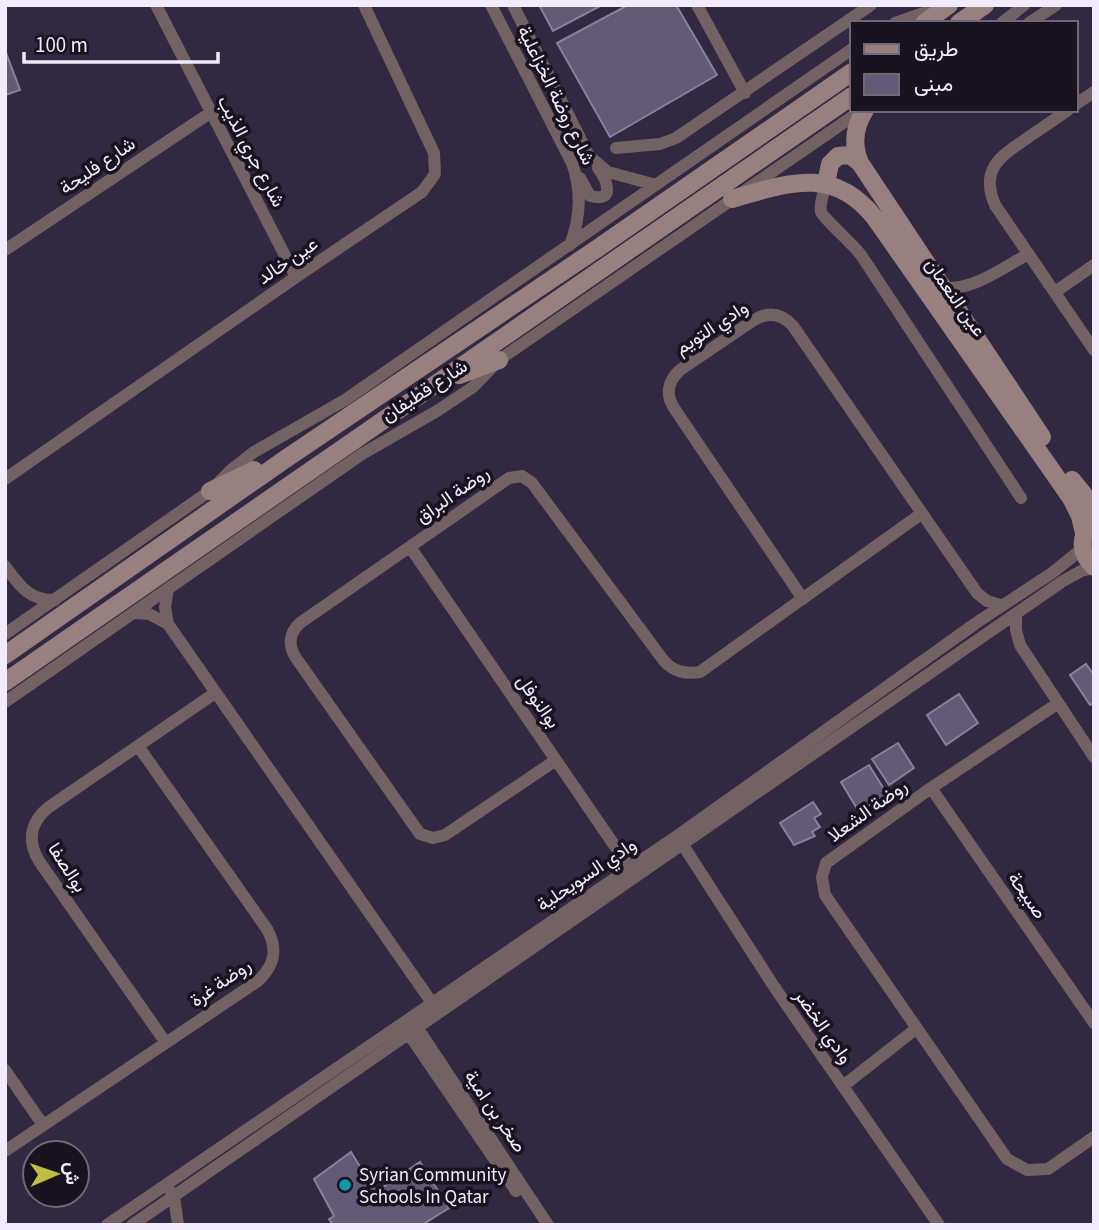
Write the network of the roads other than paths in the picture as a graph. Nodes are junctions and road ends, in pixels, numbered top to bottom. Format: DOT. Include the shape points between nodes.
graph roads {
  1 [pos="156,5"];
  2 [pos="364,5"];
  3 [pos="491,5"];
  4 [pos="513,5"];
  5 [pos="696,5"];
  6 [pos="871,5"];
  7 [pos="947,5"];
  8 [pos="1024,5"];
  9 [pos="1056,5"];
  10 [pos="901,21"];
  11 [pos="927,21"];
  12 [pos="1004,21"];
  13 [pos="1032,21"];
  14 [pos="850,50"];
  15 [pos="850,73"];
  16 [pos="1094,92"];
  17 [pos="745,93"];
  18 [pos="850,97"];
  19 [pos="1078,103"];
  20 [pos="726,106"];
  21 [pos="861,112"];
  22 [pos="863,112"];
  23 [pos="1065,112"];
  24 [pos="210,113"];
  25 [pos="740,127"];
  26 [pos="616,148"];
  27 [pos="595,162"];
  28 [pos="572,163"];
  29 [pos="860,163"];
  30 [pos="826,183"];
  31 [pos="656,185"];
  32 [pos="732,199"];
  33 [pos="570,245"];
  34 [pos="7,246"];
  35 [pos="1027,255"];
  36 [pos="1094,265"];
  37 [pos="296,276"];
  38 [pos="973,284"];
  39 [pos="942,288"];
  40 [pos="1055,292"];
  41 [pos="959,313"];
  42 [pos="1094,350"];
  43 [pos="499,360"];
  44 [pos="430,387"];
  45 [pos="284,460"];
  46 [pos="5,479"];
  47 [pos="210,491"];
  48 [pos="1021,498"];
  49 [pos="1094,507"];
  50 [pos="920,514"];
  51 [pos="1087,534"];
  52 [pos="410,547"];
  53 [pos="5,566"];
  54 [pos="1094,567"];
  55 [pos="21,588"];
  56 [pos="168,590"];
  57 [pos="977,593"];
  58 [pos="803,598"];
  59 [pos="55,600"];
  60 [pos="1001,605"];
  61 [pos="135,613"];
  62 [pos="1016,614"];
  63 [pos="979,621"];
  64 [pos="23,622"];
  65 [pos="167,624"];
  66 [pos="992,632"];
  67 [pos="5,634"];
  68 [pos="1020,645"];
  69 [pos="5,654"];
  70 [pos="5,682"];
  71 [pos="215,693"];
  72 [pos="5,702"];
  73 [pos="1057,704"];
  74 [pos="138,746"];
  75 [pos="1094,757"];
  76 [pos="556,760"];
  77 [pos="931,788"];
  78 [pos="680,841"];
  79 [pos="633,872"];
  80 [pos="436,1008"];
  81 [pos="1094,1024"];
  82 [pos="410,1026"];
  83 [pos="917,1028"];
  84 [pos="166,1043"];
  85 [pos="5,1070"];
  86 [pos="843,1086"];
  87 [pos="43,1125"];
  88 [pos="1094,1137"];
  89 [pos="5,1151"];
  90 [pos="166,1184"];
  91 [pos="174,1196"];
  92 [pos="107,1225"];
  93 [pos="132,1225"];
  94 [pos="178,1225"];
  95 [pos="539,1225"];
  96 [pos="548,1225"];
  97 [pos="939,1225"];
  1 -- 24 [label="street, شارع جري الذيب"];
  2 -- 37 [label="street, عين خالد" via="433,153 435,174 422,192"];
  3 -- 28 [label="street, شارع روضة الخزاعلية"];
  4 -- 27 [label="street, شارع روضة الخزاعلية" via="584,149"];
  5 -- 17 [label="street"];
  6 -- 17 [label="street"];
  7 -- 10 [label="street"];
  7 -- 11 [label="street"];
  8 -- 12 [label="street"];
  9 -- 13 [label="street"];
  14 -- 25 [label="street, شارع قطيفان"];
  15 -- 45 [label="street, شارع قطيفان"];
  16 -- 19 [label="street"];
  17 -- 20 [label="street"];
  18 -- 44 [label="street, شارع قطيفان"];
  20 -- 25 [label="street"];
  20 -- 26 [label="street" via="669,142"];
  21 -- 32 [label="street, شارع قطيفان"];
  22 -- 29 [label="street, عين النعمان" via="855,136"];
  23 -- 35 [label="street" via="1003,155 991,173 995,205"];
  24 -- 34 [label="street, شارع فليحة"];
  24 -- 37 [label="street, شارع جري الذيب"];
  25 -- 31 [label="street, شارع قطيفان"];
  27 -- 28 [label="street" via="608,183 606,192 594,198"];
  27 -- 31 [label="street, شارع روضة الخزاعلية" via="615,175"];
  28 -- 33 [label="street, شارع روضة الخزاعلية" via="580,204"];
  29 -- 30 [label="street" via="850,155 838,156 830,164"];
  29 -- 39 [label="street, عين النعمان"];
  30 -- 32 [label="street, عين النعمان" via="789,184"];
  30 -- 48 [label="street" via="820,208 823,217 854,246"];
  30 -- 51 [label="street, عين النعمان" via="851,192 875,218 1071,498"];
  31 -- 33 [label="street, شارع قطيفان"];
  32 -- 43 [label="street, شارع قطيفان"];
  33 -- 47 [label="street, شارع قطيفان" via="345,400 254,452"];
  35 -- 38 [label="street"];
  35 -- 40 [label="street"];
  36 -- 40 [label="street"];
  37 -- 46 [label="street, عين خالد"];
  38 -- 39 [label="street"];
  38 -- 41 [label="street"];
  39 -- 41 [label="street, عين النعمان"];
  40 -- 42 [label="street"];
  41 -- 49 [label="street, عين النعمان"];
  43 -- 44 [label="street"];
  43 -- 56 [label="street, شارع قطيفان" via="473,387 362,454"];
  44 -- 70 [label="street, شارع قطيفان"];
  45 -- 47 [label="street"];
  45 -- 69 [label="street, شارع قطيفان"];
  47 -- 59 [label="street, شارع قطيفان"];
  50 -- 57 [label="street, وادي التويم"];
  50 -- 58 [label="street, روضة البراق"];
  50 -- 58 [label="street, وادي التويم" via="784,318 760,317 680,370 671,381 670,402"];
  51 -- 54 [label="street, عين النعمان" via="1087,560"];
  51 -- 60 [label="street, وادي السويحلية" via="1052,573"];
  52 -- 58 [label="street, روضة البراق" via="509,478 526,477 664,661 685,673 706,668"];
  52 -- 76 [label="street, بوالنوفل"];
  52 -- 76 [label="street, روضة البراق" via="296,626 290,642 296,658 415,830 426,837 451,832"];
  53 -- 55 [label="street"];
  54 -- 62 [label="street, وادي السويحلية" via="1063,581"];
  55 -- 59 [label="street" via="40,599"];
  55 -- 64 [label="street"];
  56 -- 61 [label="street, شارع قطيفان"];
  56 -- 65 [label="street"];
  57 -- 60 [label="street, وادي التويم"];
  57 -- 63 [label="street"];
  59 -- 64 [label="street, شارع قطيفان"];
  60 -- 63 [label="street, وادي السويحلية"];
  61 -- 65 [label="street" via="156,616"];
  61 -- 72 [label="street, شارع قطيفان"];
  62 -- 66 [label="street, وادي السويحلية"];
  62 -- 68 [label="street"];
  63 -- 78 [label="street, وادي السويحلية"];
  64 -- 67 [label="street, شارع قطيفان"];
  65 -- 71 [label="street"];
  66 -- 68 [label="street"];
  66 -- 78 [label="street, وادي السويحلية"];
  68 -- 73 [label="street"];
  71 -- 74 [label="street, بوالصفا"];
  71 -- 80 [label="street"];
  73 -- 75 [label="street"];
  73 -- 77 [label="street, روضة الشعلا"];
  74 -- 84 [label="street, بوالصفا" via="40,813 31,842 39,861"];
  74 -- 84 [label="street, روضة غرة" via="273,939 272,962 258,981"];
  76 -- 79 [label="street, بوالنوفل"];
  77 -- 81 [label="street, صبيحة"];
  77 -- 83 [label="street, روضة الشعلا" via="826,863 822,877 825,895"];
  78 -- 79 [label="street, وادي السويحلية"];
  78 -- 86 [label="street, وادي الخضر"];
  79 -- 80 [label="street, وادي السويحلية"];
  80 -- 82 [label="street, وادي السويحلية"];
  82 -- 90 [label="street, وادي السويحلية"];
  82 -- 91 [label="street, وادي السويحلية"];
  82 -- 95 [label="street, صخر بن امية"];
  82 -- 96 [label="street, صخر بن امية"];
  83 -- 86 [label="street"];
  83 -- 88 [label="street, روضة الشعلا" via="1007,1159 1027,1170 1048,1170"];
  84 -- 87 [label="street, روضة غرة"];
  85 -- 87 [label="street"];
  86 -- 97 [label="street, وادي الخضر"];
  87 -- 89 [label="street, روضة غرة"];
  90 -- 91 [label="street"];
  90 -- 92 [label="street, وادي السويحلية"];
  91 -- 93 [label="street, وادي السويحلية"];
  91 -- 94 [label="street"];
}
